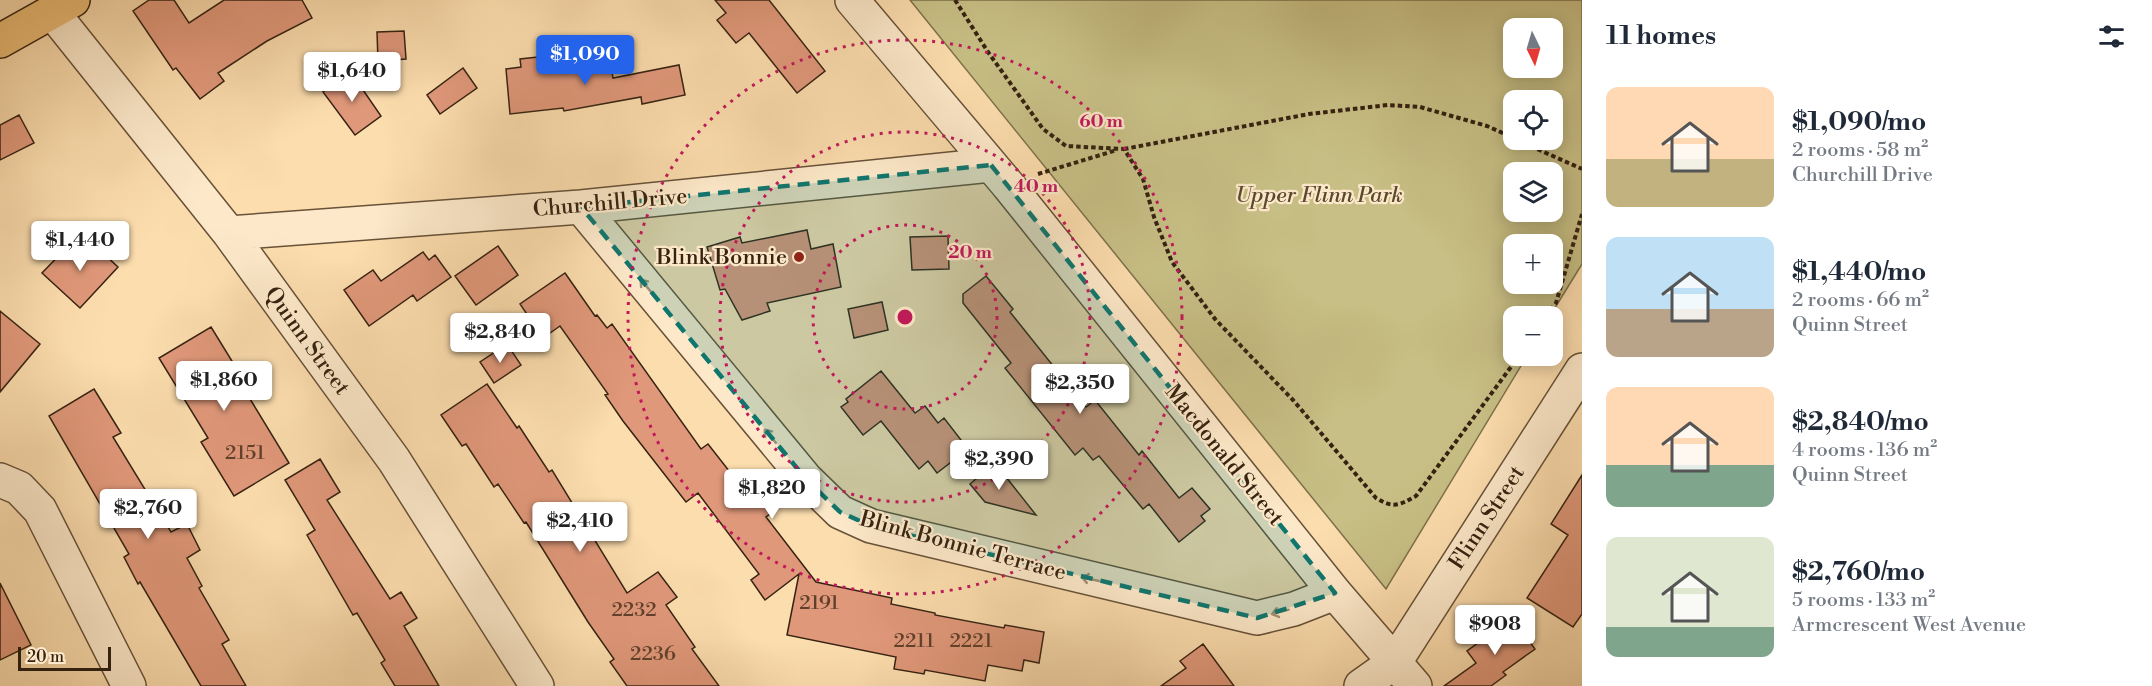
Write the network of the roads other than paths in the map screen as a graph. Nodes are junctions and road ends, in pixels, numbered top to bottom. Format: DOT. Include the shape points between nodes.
graph roads {
  1 [pos="852,0"];
  2 [pos="63,6"];
  3 [pos="0,41"];
  4 [pos="999,175"];
  5 [pos="581,207"];
  6 [pos="229,233"];
  7 [pos="1582,370"];
  8 [pos="0,480"];
  9 [pos="1335,593"];
  10 [pos="1405,674"];
  11 [pos="129,686"];
  12 [pos="537,686"];
  13 [pos="1361,686"];
  1 -- 4 [label="street, Macdonald Street"];
  2 -- 3 [label="main road"];
  2 -- 6 [label="street, Quinn Street"];
  4 -- 5 [label="street, Churchill Drive"];
  4 -- 9 [label="street, Macdonald Street"];
  5 -- 6 [label="street, Churchill Drive"];
  9 -- 5 [label="street, Blink Bonnie Terrace, one-way" via="1257,618 871,526 840,512 806,479"];
  6 -- 12 [label="street, Quinn Street" via="394,460"];
  7 -- 10 [label="street, Flinn Street"];
  8 -- 11 [label="street" via="19,488 40,510"];
  9 -- 10 [label="street, Macdonald Street"];
  10 -- 13 [label="street, Flinn Street"];
}
